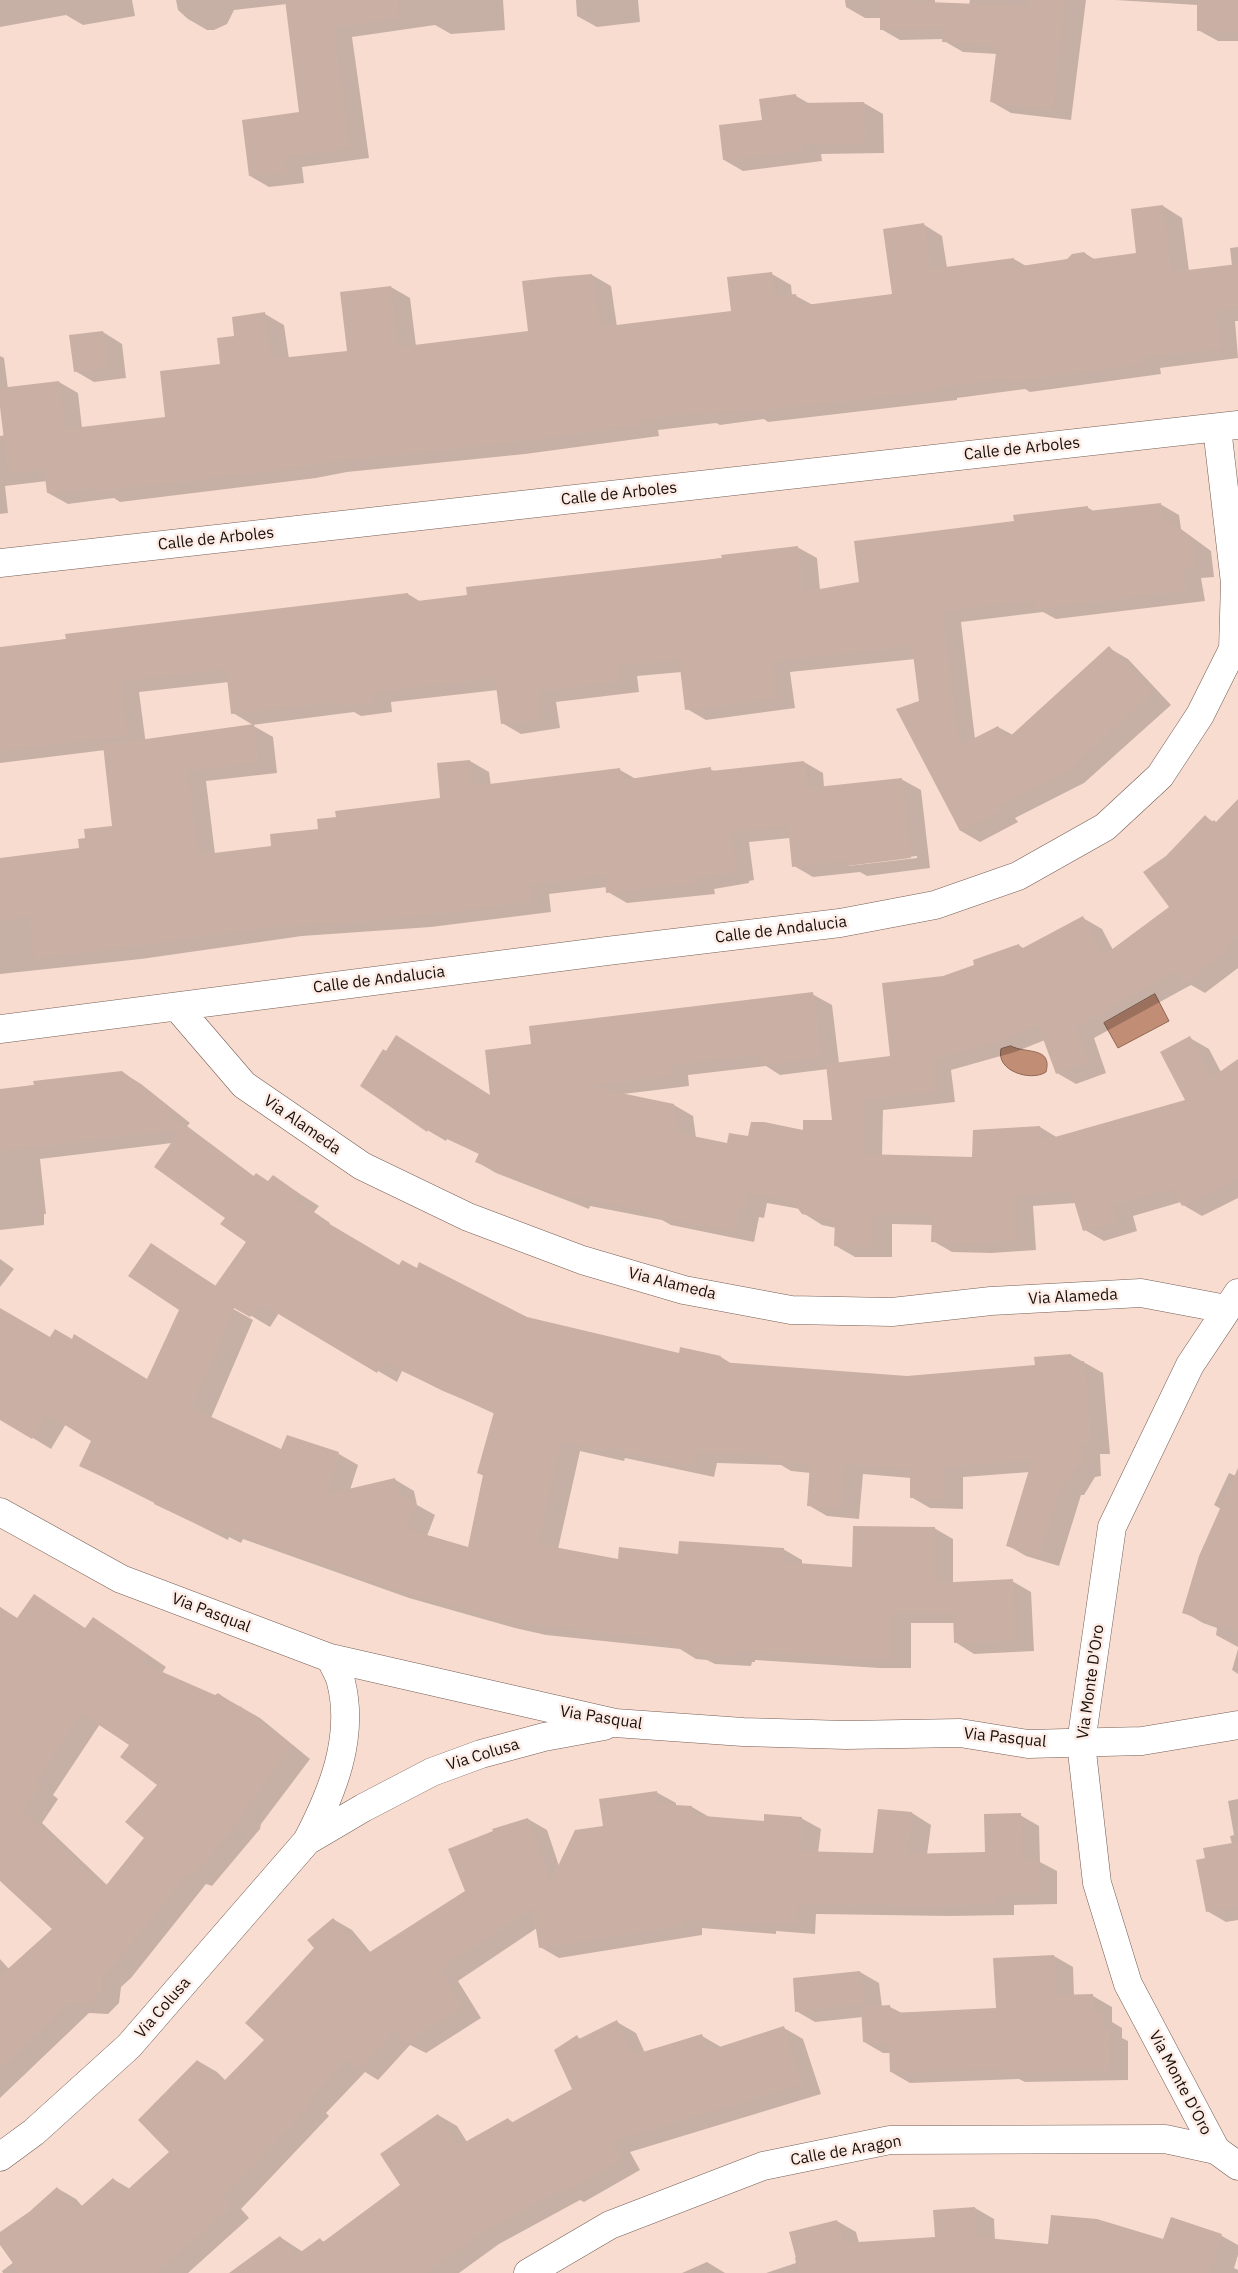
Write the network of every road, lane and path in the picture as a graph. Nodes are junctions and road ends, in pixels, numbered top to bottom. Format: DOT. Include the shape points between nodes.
graph roads {
  1 [pos="1228,426"];
  2 [pos="0,563"];
  3 [pos="177,1007"];
  4 [pos="0,1029"];
  5 [pos="1232,1301"];
  6 [pos="0,1512"];
  7 [pos="330,1658"];
  8 [pos="615,1723"];
  9 [pos="1238,1725"];
  10 [pos="1081,1743"];
  11 [pos="307,1841"];
  12 [pos="1216,2150"];
  13 [pos="0,2157"];
  14 [pos="1238,2166"];
  15 [pos="528,2273"];
  1 -- 2 [label="street, Calle de Arboles"];
  1 -- 3 [label="street, Calle de Andalucia" via="1235,583 1233,648 1200,715 1160,776 1105,827 1018,876 935,905 840,923"];
  3 -- 4 [label="street, Calle de Andalucia"];
  3 -- 5 [label="street, Via Alameda" via="244,1085 362,1166 468,1217 582,1260 684,1290 791,1310 892,1312 991,1301 1141,1293"];
  5 -- 10 [label="street, Via Monte D'Oro" via="1190,1365 1112,1527"];
  6 -- 7 [label="street, Via Pasqual" via="121,1579"];
  7 -- 8 [label="street, Via Pasqual"];
  7 -- 11 [label="street, Via Colusa" via="341,1682 345,1735 337,1773 324,1810"];
  8 -- 10 [label="street, Via Pasqual" via="846,1736 960,1734 1028,1744"];
  8 -- 11 [label="street, Via Colusa" via="535,1739 432,1772"];
  9 -- 10 [label="street, Via Pasqual" via="1142,1741"];
  10 -- 12 [label="street, Via Monte D'Oro" via="1097,1883 1128,1984"];
  11 -- 13 [label="street, Via Colusa" via="129,2046 34,2132"];
  12 -- 14 [label="street, Via Monte D'Oro"];
  12 -- 15 [label="street, Calle de Aragon" via="1165,2139 890,2140 763,2166 610,2225"];
}
